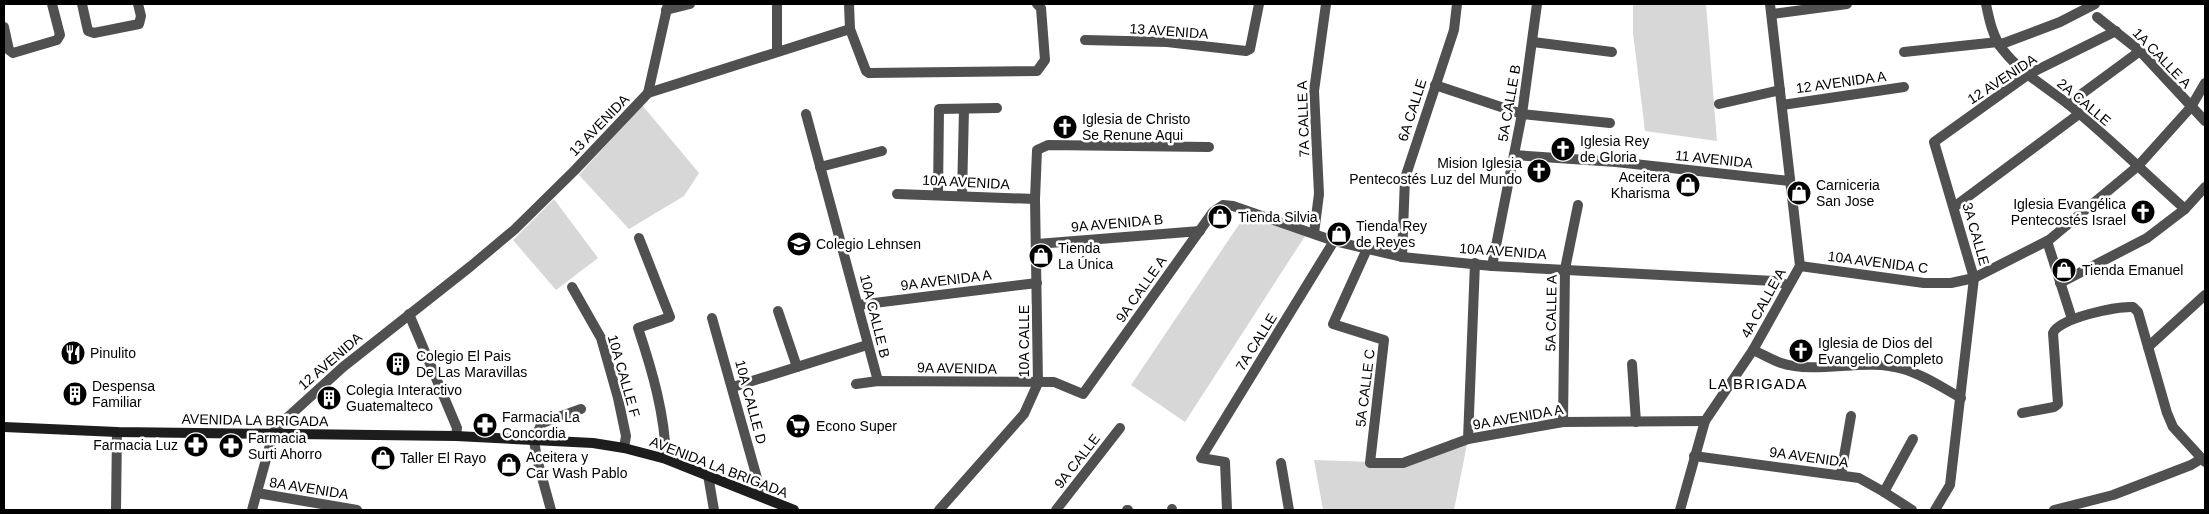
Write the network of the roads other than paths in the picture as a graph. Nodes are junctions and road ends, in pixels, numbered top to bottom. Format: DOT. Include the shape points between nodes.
graph roads {
  1 [pos="52,4"];
  2 [pos="82,4"];
  3 [pos="138,4"];
  4 [pos="690,4"];
  5 [pos="777,4"];
  6 [pos="849,4"];
  7 [pos="1259,4"];
  8 [pos="1326,4"];
  9 [pos="1457,4"];
  10 [pos="1537,4"];
  11 [pos="1846,4"];
  12 [pos="1986,4"];
  13 [pos="2095,4"];
  14 [pos="1039,6"];
  15 [pos="667,7"];
  16 [pos="1771,9"];
  17 [pos="2097,17"];
  18 [pos="4,27"];
  19 [pos="850,30"];
  20 [pos="2116,31"];
  21 [pos="1085,40"];
  22 [pos="1533,42"];
  23 [pos="1998,44"];
  24 [pos="777,51"];
  25 [pos="2140,51"];
  26 [pos="1612,52"];
  27 [pos="1904,52"];
  28 [pos="2029,74"];
  29 [pos="2205,83"];
  30 [pos="1435,85"];
  31 [pos="1904,88"];
  32 [pos="1780,90"];
  33 [pos="648,93"];
  34 [pos="1719,104"];
  35 [pos="2068,104"];
  36 [pos="1782,105"];
  37 [pos="2191,107"];
  38 [pos="997,108"];
  39 [pos="964,109"];
  40 [pos="806,114"];
  41 [pos="1522,114"];
  42 [pos="2079,114"];
  43 [pos="2205,121"];
  44 [pos="1610,124"];
  45 [pos="1934,142"];
  46 [pos="1209,147"];
  47 [pos="882,151"];
  48 [pos="1514,154"];
  49 [pos="2138,166"];
  50 [pos="820,167"];
  51 [pos="1790,181"];
  52 [pos="2205,186"];
  53 [pos="896,194"];
  54 [pos="938,194"];
  55 [pos="962,196"];
  56 [pos="1035,199"];
  57 [pos="1223,205"];
  58 [pos="1578,205"];
  59 [pos="1954,207"];
  60 [pos="2185,209"];
  61 [pos="1200,231"];
  62 [pos="1314,233"];
  63 [pos="639,238"];
  64 [pos="1334,241"];
  65 [pos="2047,242"];
  66 [pos="1037,244"];
  67 [pos="1367,249"];
  68 [pos="1402,257"];
  69 [pos="1475,263"];
  70 [pos="1492,266"];
  71 [pos="1800,266"];
  72 [pos="1565,269"];
  73 [pos="1974,278"];
  74 [pos="1037,283"];
  75 [pos="2060,283"];
  76 [pos="1788,285"];
  77 [pos="572,287"];
  78 [pos="2205,296"];
  79 [pos="858,306"];
  80 [pos="778,311"];
  81 [pos="409,314"];
  82 [pos="712,318"];
  83 [pos="2072,319"];
  84 [pos="867,346"];
  85 [pos="2148,347"];
  86 [pos="1753,350"];
  87 [pos="1632,364"];
  88 [pos="797,367"];
  89 [pos="878,381"];
  90 [pos="1038,383"];
  91 [pos="856,384"];
  92 [pos="733,387"];
  93 [pos="1084,393"];
  94 [pos="1961,398"];
  95 [pos="581,409"];
  96 [pos="2022,413"];
  97 [pos="1851,416"];
  98 [pos="1705,421"];
  99 [pos="1564,422"];
  100 [pos="1636,422"];
  101 [pos="4,427"];
  102 [pos="1120,428"];
  103 [pos="117,432"];
  104 [pos="273,434"];
  105 [pos="456,436"];
  106 [pos="1913,439"];
  107 [pos="534,440"];
  108 [pos="1468,440"];
  109 [pos="624,448"];
  110 [pos="1694,456"];
  111 [pos="666,459"];
  112 [pos="2203,460"];
  113 [pos="1281,463"];
  114 [pos="1370,463"];
  115 [pos="1841,474"];
  116 [pos="708,475"];
  117 [pos="1884,492"];
  118 [pos="257,494"];
  119 [pos="758,495"];
  120 [pos="116,510"];
  121 [pos="252,510"];
  122 [pos="357,510"];
  123 [pos="551,510"];
  124 [pos="714,510"];
  125 [pos="794,510"];
  126 [pos="939,510"];
  127 [pos="1056,510"];
  128 [pos="1227,510"];
  129 [pos="1289,510"];
  130 [pos="1680,510"];
  131 [pos="1912,510"];
  132 [pos="1935,510"];
  133 [pos="2054,510"];
  1 -- 18 [label="street" via="60,35 57,40 13,53 9,50"];
  2 -- 3 [label="street" via="88,31 94,33 139,24"];
  4 -- 15 [label="street"];
  5 -- 24 [label="street"];
  6 -- 19 [label="street"];
  7 -- 21 [label="street, 13 AVENIDA" via="1250,49 1245,52 1167,42"];
  8 -- 62 [label="street, 7A CALLE A" via="1314,100 1319,194"];
  9 -- 30 [label="street, 6A CALLE" via="1454,30"];
  10 -- 22 [label="street, 5A CALLE B"];
  11 -- 16 [label="street"];
  12 -- 23 [label="street, 2A CALLE"];
  13 -- 23 [label="street" via="2060,22"];
  14 -- 19 [label="street" via="1043,64 1034,73 869,74"];
  15 -- 33 [label="street"];
  16 -- 32 [label="street, 4A CALLE A"];
  17 -- 20 [label="street, 1A CALLE A"];
  19 -- 24 [label="street, 13 AVENIDA"];
  20 -- 25 [label="street, 1A CALLE A"];
  20 -- 28 [label="street, 12 AVENIDA"];
  22 -- 26 [label="street"];
  22 -- 41 [label="street, 5A CALLE B"];
  23 -- 27 [label="street"];
  23 -- 28 [label="street, 2A CALLE"];
  24 -- 33 [label="street, 13 AVENIDA"];
  25 -- 35 [label="street"];
  25 -- 37 [label="street, 1A CALLE A"];
  28 -- 35 [label="street, 2A CALLE"];
  28 -- 45 [label="street, 12 AVENIDA"];
  29 -- 37 [label="street, 10A AVENIDA C"];
  30 -- 41 [label="street"];
  30 -- 68 [label="street, 6A CALLE" via="1405,178"];
  31 -- 36 [label="street, 12 AVENIDA A"];
  32 -- 34 [label="street, 12 AVENIDA A"];
  32 -- 36 [label="street, 4A CALLE A"];
  33 -- 81 [label="street, 13 AVENIDA" via="529,216"];
  35 -- 42 [label="street, 2A CALLE"];
  36 -- 51 [label="street, 4A CALLE A"];
  37 -- 43 [label="street, 1A CALLE A"];
  37 -- 49 [label="street, 10A AVENIDA C"];
  38 -- 39 [label="street"];
  39 -- 54 [label="street" via="940,109"];
  39 -- 55 [label="street"];
  40 -- 50 [label="street, 10A CALLE B"];
  41 -- 44 [label="street"];
  41 -- 48 [label="street, 5A CALLE B"];
  42 -- 49 [label="street, 2A CALLE"];
  42 -- 59 [label="street"];
  45 -- 59 [label="street, 3A CALLE"];
  46 -- 56 [label="street, 10A CALLE" via="1048,144 1037,150"];
  47 -- 50 [label="street"];
  48 -- 51 [label="street, 11 AVENIDA"];
  48 -- 70 [label="street, 5A CALLE B"];
  49 -- 60 [label="street, 2A CALLE"];
  49 -- 65 [label="street, 10A AVENIDA C"];
  50 -- 79 [label="street, 10A CALLE B"];
  51 -- 71 [label="street, 4A CALLE A"];
  52 -- 60 [label="street"];
  53 -- 54 [label="street, 10A AVENIDA"];
  54 -- 55 [label="street, 10A AVENIDA"];
  55 -- 56 [label="street, 10A AVENIDA"];
  56 -- 66 [label="street, 10A CALLE"];
  57 -- 61 [label="street, 9A CALLE A" via="1216,209"];
  57 -- 62 [label="street, 10A AVENIDA"];
  58 -- 72 [label="street, 5A CALLE A"];
  59 -- 73 [label="street, 3A CALLE"];
  60 -- 75 [label="street" via="2147,238"];
  61 -- 66 [label="street, 9A AVENIDA B"];
  61 -- 93 [label="street, 9A CALLE A"];
  62 -- 64 [label="street, 10A AVENIDA"];
  63 -- 111 [label="street" via="670,317 638,328 653,373 666,442"];
  64 -- 67 [label="street, 10A AVENIDA"];
  64 -- 128 [label="street, 7A CALLE" via="1201,458 1225,462"];
  65 -- 73 [label="street, 10A AVENIDA C"];
  65 -- 75 [label="street"];
  66 -- 74 [label="street, 10A CALLE"];
  67 -- 68 [label="street, 10A AVENIDA"];
  67 -- 114 [label="street, 5A CALLE C" via="1333,324 1384,340"];
  68 -- 69 [label="street, 10A AVENIDA"];
  69 -- 70 [label="street, 10A AVENIDA"];
  69 -- 108 [label="street"];
  70 -- 72 [label="street, 10A AVENIDA"];
  71 -- 73 [label="street, 10A AVENIDA C" via="1924,283 1951,283"];
  71 -- 76 [label="street, 4A CALLE A"];
  72 -- 76 [label="street, 10A AVENIDA" via="1774,281"];
  72 -- 99 [label="street, 5A CALLE A"];
  73 -- 94 [label="street, 3A CALLE"];
  74 -- 79 [label="street, 9A AVENIDA A"];
  74 -- 90 [label="street, 10A CALLE"];
  75 -- 83 [label="street"];
  76 -- 86 [label="street, 4A CALLE A"];
  77 -- 109 [label="street, 10A CALLE F" via="601,338 626,436"];
  78 -- 85 [label="street"];
  79 -- 84 [label="street, 10A CALLE B"];
  80 -- 88 [label="street"];
  81 -- 104 [label="street, 12 AVENIDA" via="343,367 284,420"];
  81 -- 105 [label="street" via="457,428"];
  82 -- 92 [label="street, 10A CALLE D"];
  83 -- 85 [label="street" via="2133,307 2138,312"];
  83 -- 96 [label="street" via="2057,326 2053,333 2058,404"];
  84 -- 88 [label="street"];
  84 -- 89 [label="street, 10A CALLE B"];
  85 -- 112 [label="street" via="2173,427"];
  86 -- 94 [label="street" via="1781,363 1902,368"];
  86 -- 98 [label="street, 4A CALLE A"];
  87 -- 100 [label="street"];
  88 -- 92 [label="street"];
  89 -- 90 [label="street, 9A AVENIDA"];
  89 -- 91 [label="street, 9A AVENIDA"];
  90 -- 93 [label="street, 9A AVENIDA" via="1056,382"];
  90 -- 126 [label="street, 10A CALLE" via="1024,414"];
  92 -- 119 [label="street, 10A CALLE D" via="759,485"];
  94 -- 132 [label="street, 3A CALLE" via="1950,485"];
  95 -- 107 [label="street" via="542,423"];
  97 -- 115 [label="street"];
  98 -- 100 [label="street, 9A AVENIDA A"];
  98 -- 110 [label="street, 4A CALLE A"];
  99 -- 100 [label="street, 9A AVENIDA A"];
  99 -- 108 [label="street, 9A AVENIDA A"];
  101 -- 103 [label="main road, AVENIDA LA BRIGADA"];
  102 -- 127 [label="street, 9A CALLE"];
  103 -- 104 [label="main road, AVENIDA LA BRIGADA"];
  103 -- 120 [label="street"];
  104 -- 105 [label="main road, AVENIDA LA BRIGADA"];
  104 -- 118 [label="street"];
  105 -- 107 [label="main road, AVENIDA LA BRIGADA"];
  106 -- 117 [label="street"];
  107 -- 109 [label="main road, AVENIDA LA BRIGADA"];
  107 -- 123 [label="street"];
  108 -- 114 [label="street, 9A AVENIDA A" via="1403,463"];
  109 -- 111 [label="main road, AVENIDA LA BRIGADA"];
  110 -- 115 [label="street, 9A AVENIDA"];
  110 -- 130 [label="street, 4A CALLE A"];
  111 -- 116 [label="main road, AVENIDA LA BRIGADA"];
  112 -- 133 [label="street" via="2113,495"];
  113 -- 129 [label="street"];
  115 -- 117 [label="street, 9A AVENIDA" via="1859,478"];
  116 -- 119 [label="main road, AVENIDA LA BRIGADA"];
  116 -- 124 [label="street"];
  117 -- 131 [label="street, 9A AVENIDA"];
  118 -- 121 [label="street"];
  118 -- 122 [label="street, 8A AVENIDA"];
  119 -- 125 [label="main road, AVENIDA LA BRIGADA"];
}
